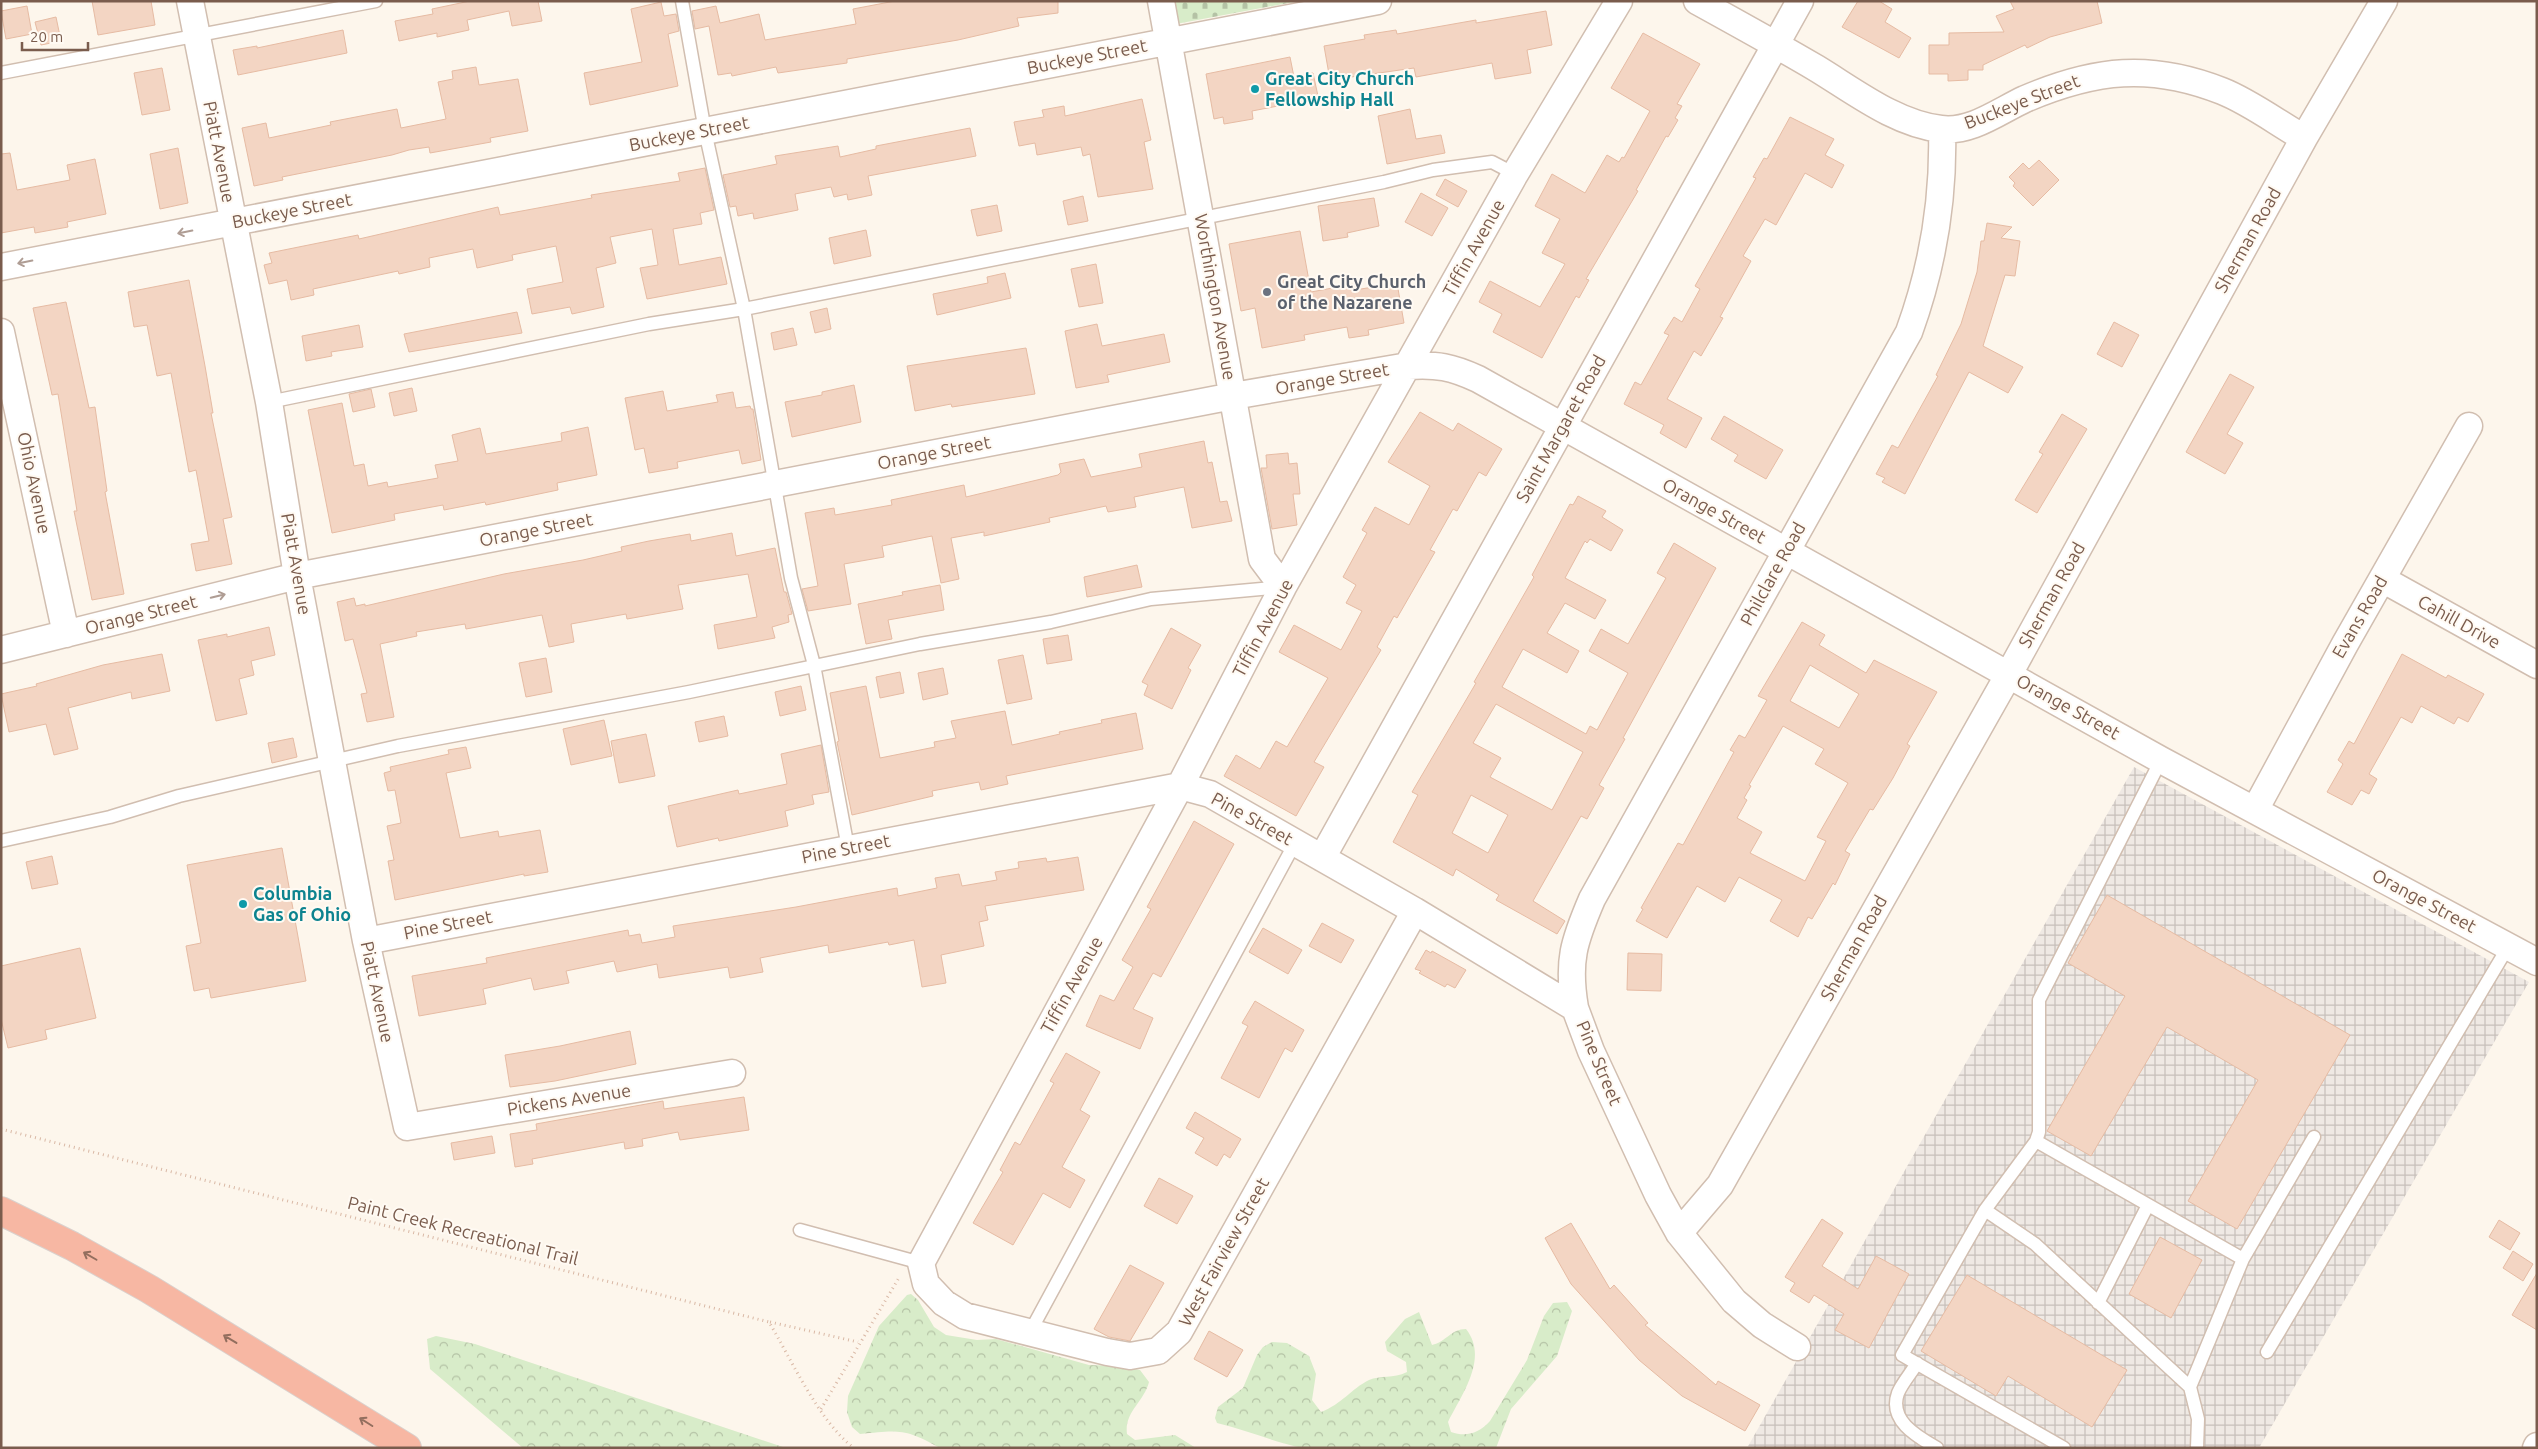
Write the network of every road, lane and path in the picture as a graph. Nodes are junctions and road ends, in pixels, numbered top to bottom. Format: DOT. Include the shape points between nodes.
graph roads {
  1 [pos="190,1"];
  2 [pos="376,1"];
  3 [pos="682,1"];
  4 [pos="1161,1"];
  5 [pos="1378,1"];
  6 [pos="1619,1"];
  7 [pos="1697,1"];
  8 [pos="1800,1"];
  9 [pos="2384,1"];
  10 [pos="197,36"];
  11 [pos="1168,41"];
  12 [pos="1776,44"];
  13 [pos="1,74"];
  14 [pos="1942,130"];
  15 [pos="706,131"];
  16 [pos="2304,138"];
  17 [pos="1515,174"];
  18 [pos="1201,217"];
  19 [pos="232,223"];
  20 [pos="1,267"];
  21 [pos="744,309"];
  22 [pos="1,332"];
  23 [pos="1408,366"];
  24 [pos="1233,396"];
  25 [pos="269,402"];
  26 [pos="1562,426"];
  27 [pos="2469,426"];
  28 [pos="776,484"];
  29 [pos="1785,552"];
  30 [pos="298,576"];
  31 [pos="2382,579"];
  32 [pos="1283,587"];
  33 [pos="66,634"];
  34 [pos="1,650"];
  35 [pos="814,664"];
  36 [pos="2537,665"];
  37 [pos="2009,674"];
  38 [pos="332,760"];
  39 [pos="2161,760"];
  40 [pos="1180,786"];
  41 [pos="2255,810"];
  42 [pos="1,841"];
  43 [pos="1295,842"];
  44 [pos="848,848"];
  45 [pos="1322,858"];
  46 [pos="1415,911"];
  47 [pos="366,941"];
  48 [pos="2508,947"];
  49 [pos="2537,962"];
  50 [pos="1575,1008"];
  51 [pos="732,1073"];
  52 [pos="407,1127"];
  53 [pos="1,1129"];
  54 [pos="2314,1137"];
  55 [pos="2036,1141"];
  56 [pos="2148,1205"];
  57 [pos="1985,1210"];
  58 [pos="1,1211"];
  59 [pos="800,1230"];
  60 [pos="1679,1233"];
  61 [pos="2243,1259"];
  62 [pos="921,1262"];
  63 [pos="2098,1303"];
  64 [pos="769,1322"];
  65 [pos="1030,1332"];
  66 [pos="858,1342"];
  67 [pos="1797,1347"];
  68 [pos="2267,1352"];
  69 [pos="1917,1363"];
  70 [pos="2190,1387"];
  71 [pos="821,1409"];
  72 [pos="407,1448"];
  73 [pos="854,1448"];
  74 [pos="1937,1448"];
  75 [pos="2064,1448"];
  76 [pos="2197,1448"];
  1 -- 10 [label="street, Piatt Avenue"];
  2 -- 10 [label="lane"];
  3 -- 15 [label="lane"];
  4 -- 11 [label="street, Worthington Avenue"];
  5 -- 11 [label="street, Buckeye Street"];
  6 -- 17 [label="street, Tiffin Avenue"];
  7 -- 12 [label="street, Buckeye Street"];
  8 -- 12 [label="street, Saint Margaret Road"];
  9 -- 16 [label="street, Sherman Road"];
  10 -- 13 [label="lane"];
  10 -- 19 [label="street, Piatt Avenue"];
  11 -- 15 [label="street, Buckeye Street"];
  11 -- 18 [label="street, Worthington Avenue"];
  12 -- 14 [label="street, Buckeye Street" via="1890,112 1917,124"];
  12 -- 26 [label="street, Saint Margaret Road"];
  14 -- 16 [label="street, Buckeye Street" via="1964,127 2048,89 2082,78 2145,72 2182,78 2224,92"];
  14 -- 29 [label="street, Philclare Road" via="1940,209 1928,274 1909,332"];
  15 -- 19 [label="street, Buckeye Street"];
  15 -- 21 [label="lane"];
  16 -- 37 [label="street, Sherman Road"];
  17 -- 18 [label="lane" via="1492,162"];
  17 -- 23 [label="street, Tiffin Avenue"];
  18 -- 21 [label="lane"];
  18 -- 24 [label="street, Worthington Avenue"];
  19 -- 20 [label="street, Buckeye Street, one-way"];
  19 -- 25 [label="street, Piatt Avenue"];
  21 -- 25 [label="lane" via="649,324"];
  21 -- 28 [label="lane"];
  22 -- 33 [label="street, Ohio Avenue"];
  23 -- 24 [label="street, Orange Street"];
  23 -- 26 [label="street, Orange Street" via="1433,364 1453,368"];
  23 -- 32 [label="street, Tiffin Avenue"];
  24 -- 28 [label="street, Orange Street"];
  24 -- 32 [label="street, Worthington Avenue" via="1262,559"];
  25 -- 30 [label="street, Piatt Avenue"];
  26 -- 29 [label="street, Orange Street"];
  26 -- 45 [label="street, Saint Margaret Road"];
  27 -- 31 [label="street, Evans Road"];
  28 -- 30 [label="street, Orange Street"];
  28 -- 35 [label="lane" via="791,578"];
  29 -- 37 [label="street, Orange Street"];
  29 -- 50 [label="street, Philclare Road" via="1592,899 1577,933 1572,956 1570,980"];
  33 -- 30 [label="street, Orange Street, one-way"];
  30 -- 38 [label="street, Piatt Avenue"];
  31 -- 36 [label="street, Cahill Drive"];
  31 -- 41 [label="street, Evans Road"];
  32 -- 35 [label="lane" via="1150,598 1052,622"];
  32 -- 40 [label="street, Tiffin Avenue"];
  33 -- 34 [label="street, Orange Street"];
  35 -- 38 [label="lane" via="689,692"];
  35 -- 44 [label="lane"];
  37 -- 39 [label="street, Orange Street"];
  37 -- 60 [label="street, Sherman Road" via="1720,1185"];
  38 -- 42 [label="lane" via="179,796 110,817"];
  38 -- 47 [label="street, Piatt Avenue"];
  39 -- 41 [label="street, Orange Street"];
  39 -- 55 [label="lane" via="2040,1000 2039,1132"];
  40 -- 43 [label="street, Pine Street" via="1210,794"];
  40 -- 44 [label="street, Pine Street"];
  40 -- 62 [label="street, Tiffin Avenue"];
  41 -- 48 [label="street, Orange Street"];
  43 -- 45 [label="street, Pine Street"];
  43 -- 65 [label="lane"];
  44 -- 47 [label="street, Pine Street"];
  45 -- 46 [label="street, Pine Street"];
  46 -- 50 [label="street, Pine Street"];
  46 -- 65 [label="street, West Fairview Street" via="1179,1332 1158,1351 1130,1356"];
  47 -- 52 [label="street, Piatt Avenue"];
  48 -- 49 [label="street, Orange Street"];
  48 -- 68 [label="lane"];
  50 -- 60 [label="street, Pine Street" via="1658,1195"];
  51 -- 52 [label="street, Pickens Avenue"];
  53 -- 64 [label="path, Paint Creek Recreational Trail"];
  54 -- 61 [label="lane"];
  55 -- 56 [label="lane"];
  55 -- 57 [label="lane"];
  56 -- 61 [label="lane"];
  56 -- 63 [label="lane"];
  57 -- 63 [label="lane" via="2035,1244"];
  57 -- 69 [label="lane" via="1902,1355"];
  72 -- 58 [label="highway, one-way" via="149,1289"];
  59 -- 62 [label="lane"];
  60 -- 67 [label="street, Pine Street" via="1734,1301"];
  61 -- 70 [label="lane"];
  62 -- 65 [label="street, West Fairview Street" via="926,1284 944,1303 965,1316"];
  62 -- 66 [label="path" via="900,1275"];
  63 -- 70 [label="lane"];
  64 -- 66 [label="path, Paint Creek Recreational Trail"];
  64 -- 71 [label="path"];
  66 -- 71 [label="path"];
  69 -- 74 [label="lane" via="1898,1393 1897,1407 1911,1433"];
  69 -- 75 [label="lane"];
  70 -- 76 [label="lane" via="2198,1419"];
  71 -- 73 [label="path" via="845,1442"];
}
